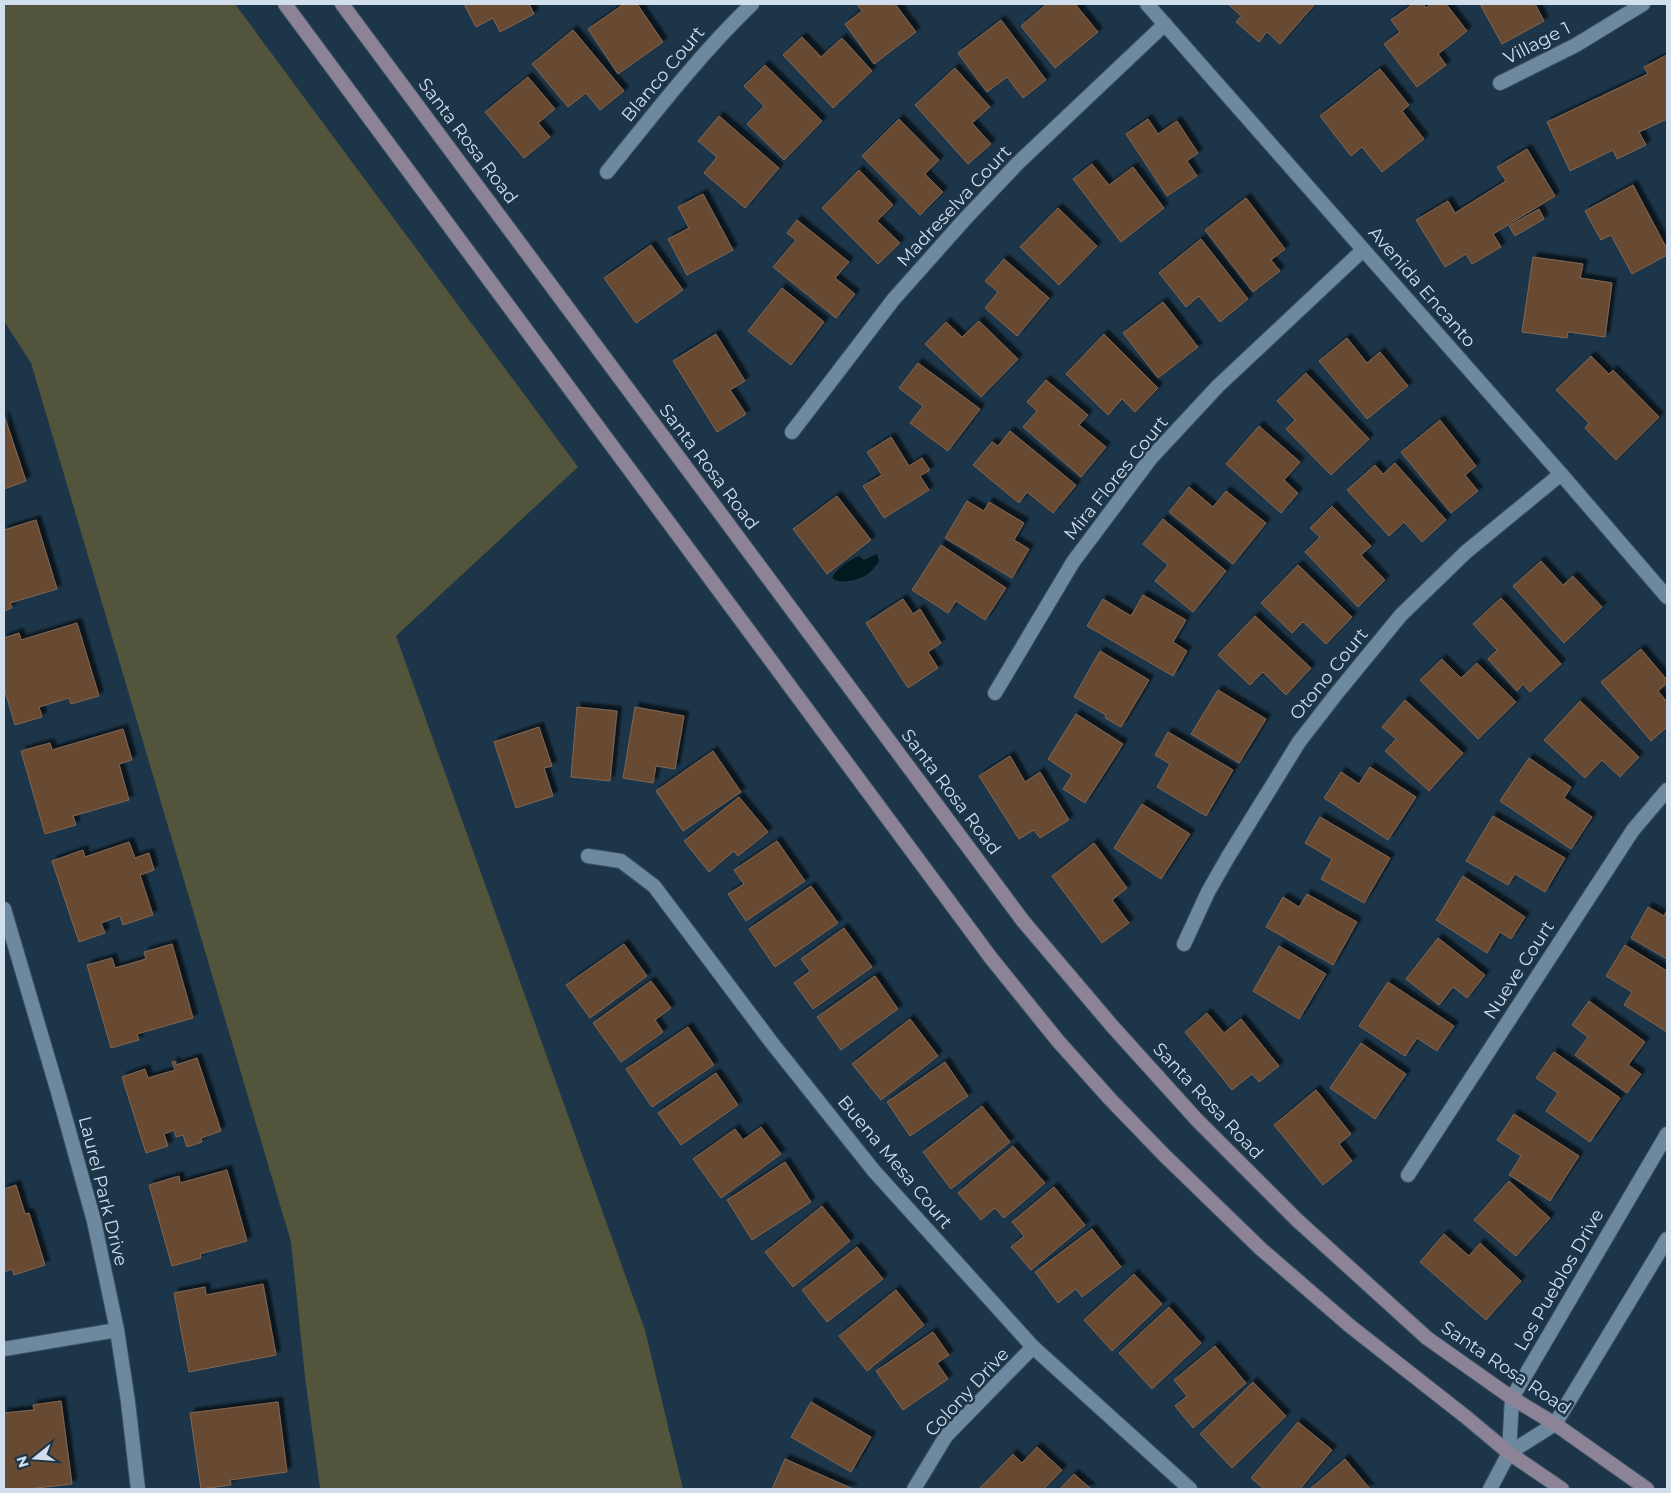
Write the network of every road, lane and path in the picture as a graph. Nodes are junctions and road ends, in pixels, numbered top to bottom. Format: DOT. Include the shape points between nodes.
graph roads {
  1 [pos="285,4"];
  2 [pos="342,4"];
  3 [pos="752,4"];
  4 [pos="1147,4"];
  5 [pos="1643,4"];
  6 [pos="1165,24"];
  7 [pos="1500,83"];
  8 [pos="607,172"];
  9 [pos="1363,250"];
  10 [pos="792,432"];
  11 [pos="1561,474"];
  12 [pos="1667,597"];
  13 [pos="995,693"];
  14 [pos="1667,790"];
  15 [pos="588,856"];
  16 [pos="4,908"];
  17 [pos="1184,944"];
  18 [pos="1667,1134"];
  19 [pos="1408,1175"];
  20 [pos="1667,1239"];
  21 [pos="117,1330"];
  22 [pos="1033,1347"];
  23 [pos="4,1349"];
  24 [pos="1512,1398"];
  25 [pos="1555,1424"];
  26 [pos="1509,1453"];
  27 [pos="138,1489"];
  28 [pos="914,1489"];
  29 [pos="1190,1489"];
  30 [pos="1490,1489"];
  31 [pos="1562,1489"];
  32 [pos="1647,1489"];
  1 -- 26 [label="main road" via="986,950 1058,1041 1164,1155 1261,1249 1350,1326"];
  2 -- 24 [label="main road, Santa Rosa Road" via="1029,928 1197,1120 1297,1220 1427,1338"];
  3 -- 8 [label="street, Blanco Court" via="722,34"];
  4 -- 6 [label="street, Avenida Encanto"];
  5 -- 7 [label="street, Village 1" via="1576,45"];
  6 -- 9 [label="street, Avenida Encanto"];
  6 -- 10 [label="street, Madreselva Court" via="1017,164 965,219 893,300"];
  9 -- 11 [label="street, Avenida Encanto"];
  9 -- 13 [label="street, Mira Flores Court" via="1218,386 1151,458 1072,562"];
  11 -- 12 [label="street, Avenida Encanto"];
  11 -- 17 [label="street, Otono Court" via="1466,552 1401,615 1337,693 1299,742 1228,858"];
  14 -- 19 [label="street, Nueve Court" via="1633,830"];
  15 -- 22 [label="street, Buena Mesa Court" via="621,861 654,886 772,1043 874,1171"];
  16 -- 21 [label="street, Laurel Park Drive" via="94,1221"];
  18 -- 24 [label="street, Los Pueblos Drive"];
  20 -- 25 [label="street, Los Pueblos Drive"];
  21 -- 23 [label="street"];
  21 -- 27 [label="street, Laurel Park Drive"];
  22 -- 28 [label="street, Colony Drive" via="946,1436"];
  22 -- 29 [label="street, Buena Mesa Court"];
  24 -- 25 [label="main road, Santa Rosa Road"];
  24 -- 26 [label="street, Los Pueblos Drive"];
  25 -- 26 [label="street, Los Pueblos Drive"];
  25 -- 32 [label="main road, Santa Rosa Road"];
  26 -- 30 [label="street, Los Pueblos Drive"];
  26 -- 31 [label="main road"];
}
